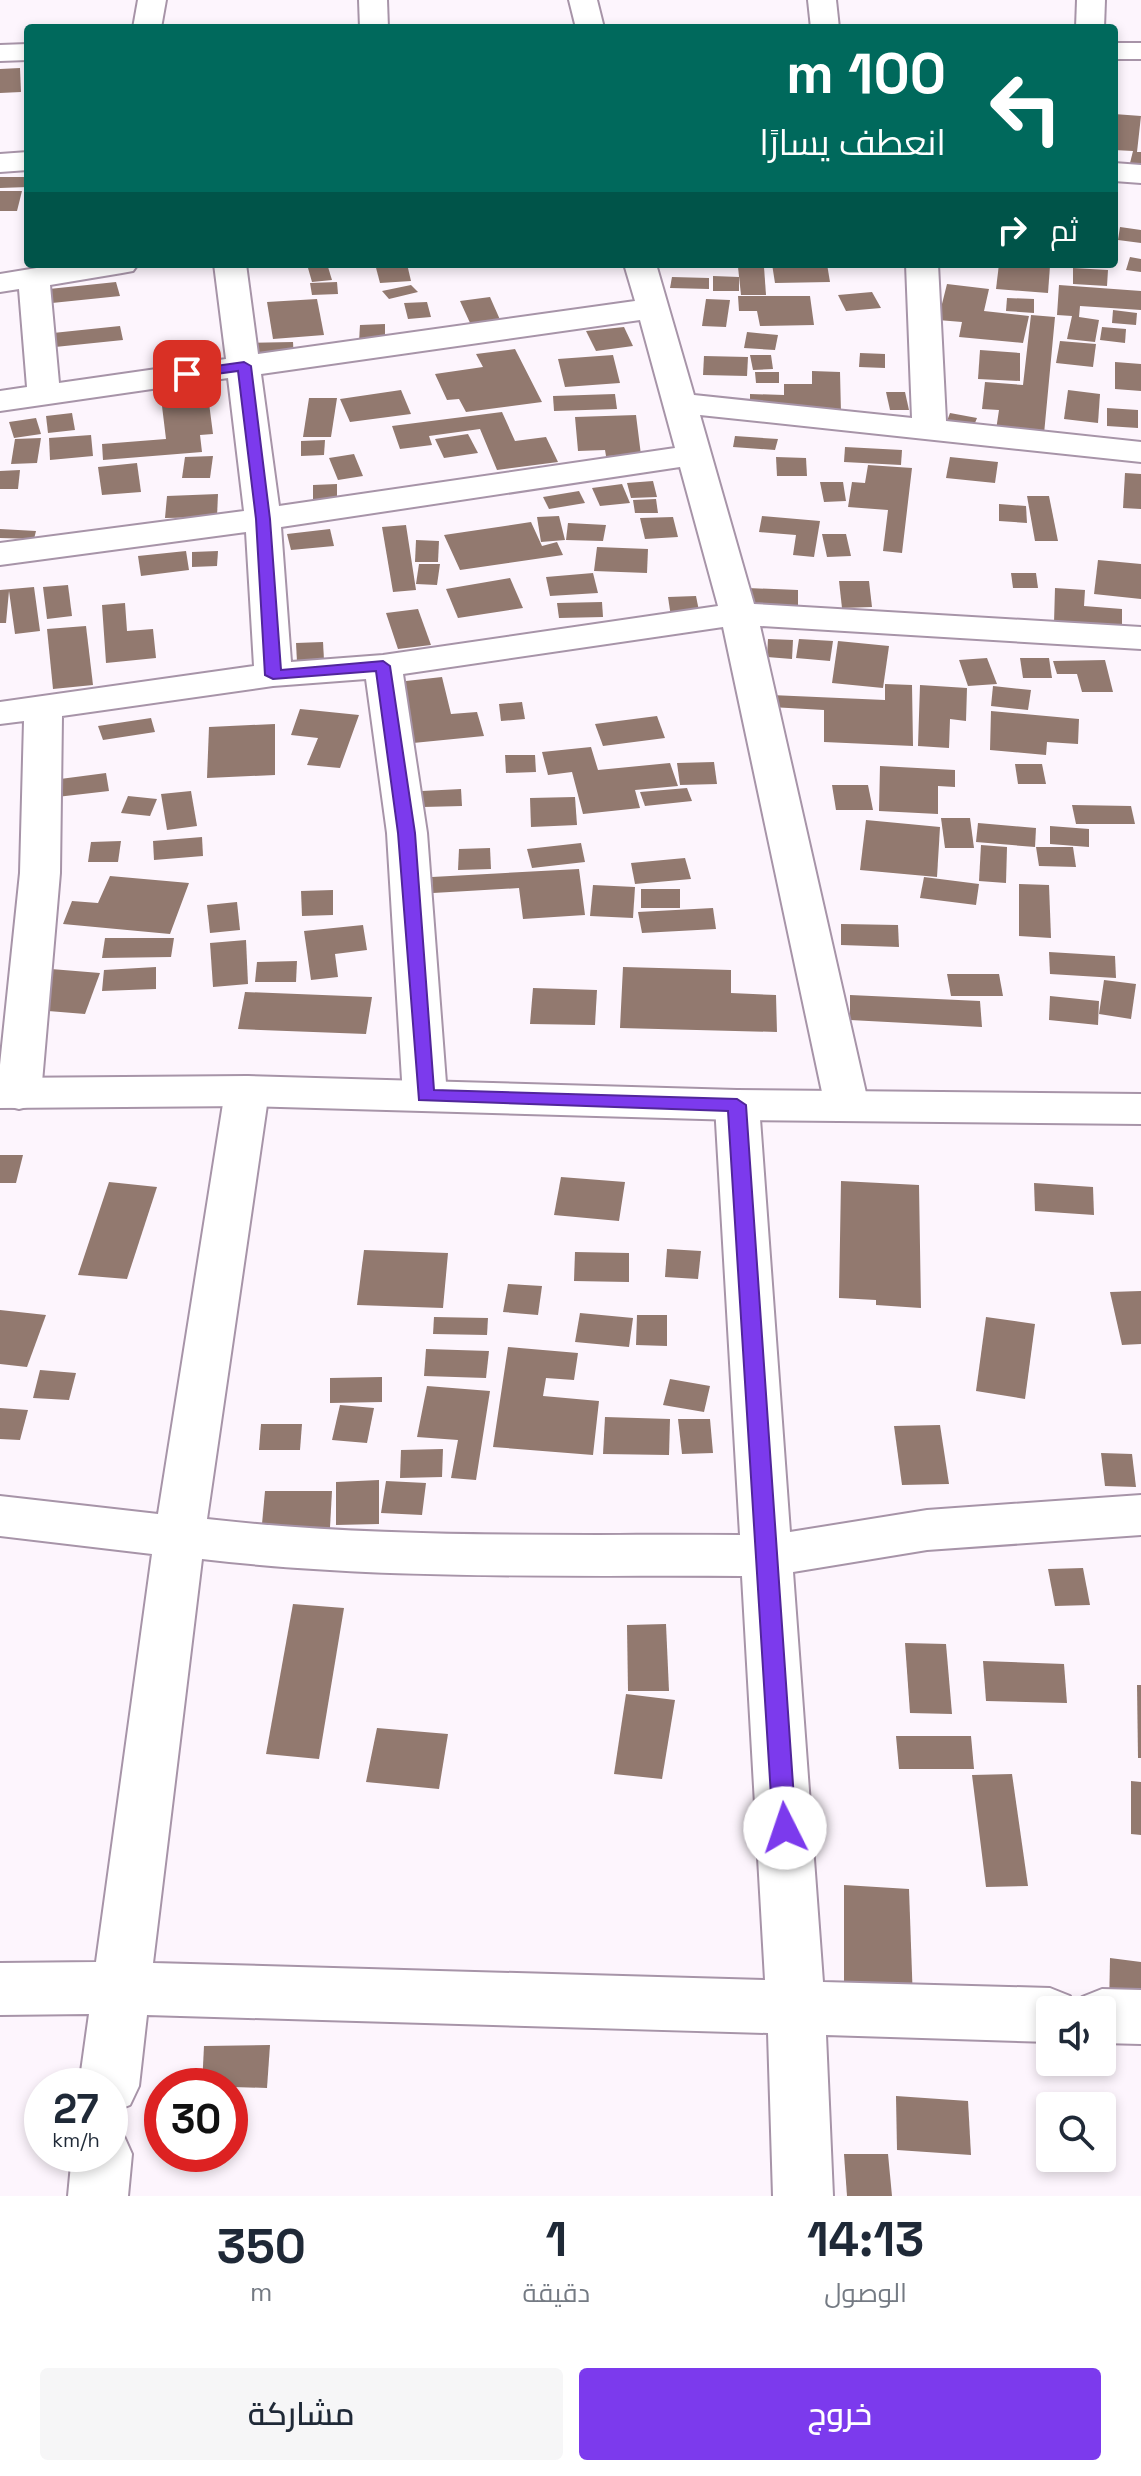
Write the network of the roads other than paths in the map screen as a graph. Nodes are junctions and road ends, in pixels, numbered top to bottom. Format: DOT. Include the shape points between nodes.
graph roads {
  1 [pos="152,0"];
  2 [pos="373,0"];
  3 [pos="583,0"];
  4 [pos="822,0"];
  5 [pos="1091,0"];
  6 [pos="148,24"];
  7 [pos="374,24"];
  8 [pos="589,24"];
  9 [pos="825,24"];
  10 [pos="1090,24"];
  11 [pos="1118,51"];
  12 [pos="1141,51"];
  13 [pos="24,52"];
  14 [pos="0,53"];
  15 [pos="24,161"];
  16 [pos="0,163"];
  17 [pos="1118,172"];
  18 [pos="1141,174"];
  19 [pos="94,268"];
  20 [pos="231,268"];
  21 [pos="641,268"];
  22 [pos="922,268"];
  23 [pos="34,279"];
  24 [pos="0,283"];
  25 [pos="653,308"];
  26 [pos="244,366"];
  27 [pos="44,395"];
  28 [pos="0,401"];
  29 [pos="679,403"];
  30 [pos="930,432"];
  31 [pos="1141,452"];
  32 [pos="694,455"];
  33 [pos="263,519"];
  34 [pos="0,554"];
  35 [pos="739,614"];
  36 [pos="1141,638"];
  37 [pos="383,666"];
  38 [pos="273,675"];
  39 [pos="43,707"];
  40 [pos="0,713"];
  41 [pos="247,1091"];
  42 [pos="10,1093"];
  43 [pos="425,1096"];
  44 [pos="737,1105"];
  45 [pos="847,1106"];
  46 [pos="1141,1109"];
  47 [pos="1141,1515"];
  48 [pos="0,1516"];
  49 [pos="179,1538"];
  50 [pos="767,1556"];
  51 [pos="120,1988"];
  52 [pos="0,1989"];
  53 [pos="796,2009"];
  54 [pos="1036,2015"];
  55 [pos="1116,2016"];
  56 [pos="1141,2017"];
  57 [pos="111,2068"];
  58 [pos="100,2172"];
  59 [pos="98,2196"];
  60 [pos="803,2196"];
  1 -- 6 [label="street"];
  2 -- 7 [label="street"];
  3 -- 8 [label="street"];
  4 -- 9 [label="street"];
  5 -- 10 [label="street"];
  11 -- 12 [label="street"];
  13 -- 14 [label="street"];
  15 -- 16 [label="street"];
  17 -- 18 [label="street"];
  19 -- 23 [label="street"];
  20 -- 26 [label="street"];
  21 -- 25 [label="street"];
  22 -- 30 [label="street"];
  23 -- 24 [label="street"];
  23 -- 27 [label="street"];
  25 -- 26 [label="street"];
  25 -- 29 [label="street"];
  26 -- 27 [label="street"];
  26 -- 33 [label="street"];
  27 -- 28 [label="street"];
  29 -- 30 [label="street"];
  29 -- 32 [label="street"];
  30 -- 31 [label="street"];
  32 -- 33 [label="street"];
  32 -- 35 [label="street"];
  33 -- 34 [label="street"];
  33 -- 38 [label="street"];
  35 -- 36 [label="street"];
  35 -- 37 [label="street"];
  35 -- 45 [label="street"];
  37 -- 38 [label="street"];
  37 -- 43 [label="street" via="407,833"];
  38 -- 39 [label="street"];
  39 -- 40 [label="street"];
  39 -- 42 [label="street" via="40,873"];
  41 -- 42 [label="street"];
  41 -- 43 [label="street"];
  41 -- 49 [label="street"];
  43 -- 44 [label="street"];
  44 -- 45 [label="street"];
  44 -- 50 [label="street"];
  45 -- 46 [label="street"];
  47 -- 50 [label="street" via="927,1530"];
  48 -- 49 [label="street"];
  49 -- 50 [label="street" via="417,1553"];
  49 -- 51 [label="street"];
  50 -- 53 [label="street"];
  51 -- 52 [label="street"];
  51 -- 53 [label="street"];
  51 -- 57 [label="street"];
  53 -- 54 [label="street"];
  53 -- 60 [label="street"];
  55 -- 56 [label="street"];
  58 -- 59 [label="street"];
}
